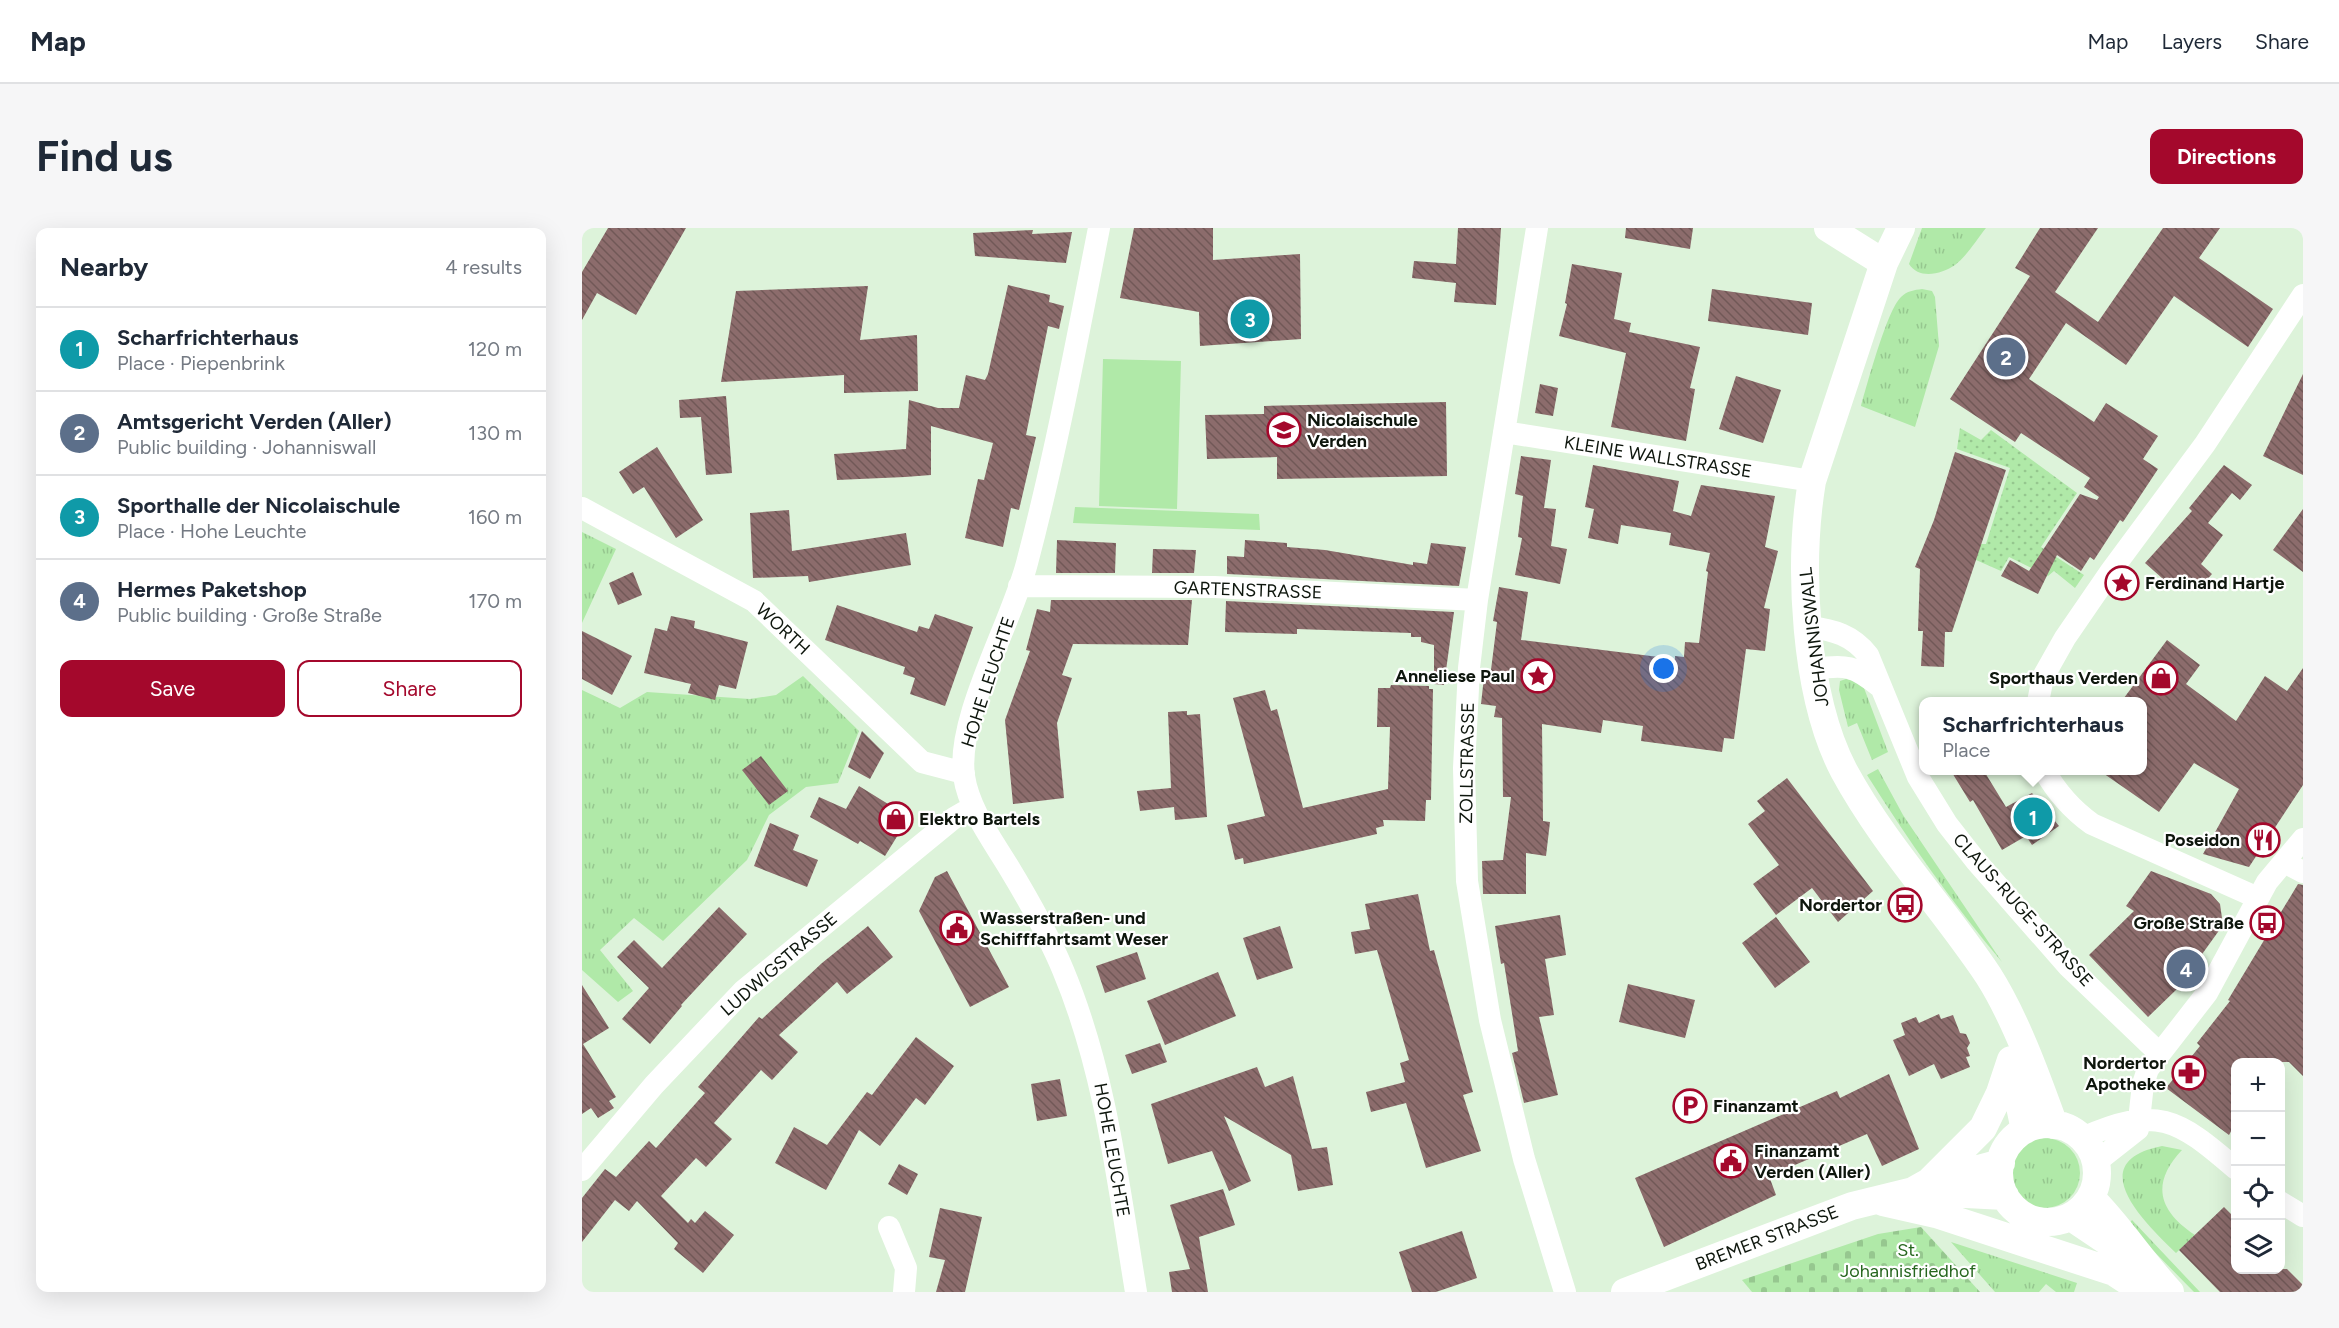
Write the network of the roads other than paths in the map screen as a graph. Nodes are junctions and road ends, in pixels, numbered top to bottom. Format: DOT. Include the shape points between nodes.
graph roads {
  1 [pos="1099,228"];
  2 [pos="1537,228"];
  3 [pos="1828,228"];
  4 [pos="1901,228"];
  5 [pos="1884,263"];
  6 [pos="2303,296"];
  7 [pos="1504,432"];
  8 [pos="1812,481"];
  9 [pos="582,508"];
  10 [pos="1019,586"];
  11 [pos="1477,600"];
  12 [pos="1809,627"];
  13 [pos="1815,669"];
  14 [pos="1879,686"];
  15 [pos="2039,697"];
  16 [pos="964,773"];
  17 [pos="2046,775"];
  18 [pos="973,807"];
  19 [pos="2303,839"];
  20 [pos="2294,867"];
  21 [pos="2258,898"];
  22 [pos="2005,1008"];
  23 [pos="2159,1053"];
  24 [pos="2011,1060"];
  25 [pos="2140,1122"];
  26 [pos="2054,1125"];
  27 [pos="2025,1130"];
  28 [pos="2089,1150"];
  29 [pos="2001,1163"];
  30 [pos="2231,1166"];
  31 [pos="582,1170"];
  32 [pos="1921,1186"];
  33 [pos="2005,1196"];
  34 [pos="1875,1201"];
  35 [pos="2285,1205"];
  36 [pos="2081,1207"];
  37 [pos="2303,1216"];
  38 [pos="889,1227"];
  39 [pos="1628,1291"];
  40 [pos="904,1292"];
  41 [pos="1136,1292"];
  42 [pos="1565,1292"];
  43 [pos="2168,1292"];
  1 -- 10 [label="street, HOHE LEUCHTE" via="1027,565"];
  2 -- 7 [label="street, ZOLLSTRASSE"];
  3 -- 5 [label="main road"];
  4 -- 5 [label="main road, JOHANNISWALL"];
  5 -- 8 [label="main road, JOHANNISWALL"];
  6 -- 15 [label="street" via="2205,444 2065,638 2043,676"];
  7 -- 8 [label="street, KLEINE WALLSTRASSE"];
  7 -- 11 [label="street, ZOLLSTRASSE"];
  8 -- 12 [label="main road, JOHANNISWALL" via="1805,556"];
  9 -- 16 [label="street, WORTH" via="754,601 922,762"];
  10 -- 11 [label="street, GARTENSTRASSE" via="1214,587"];
  10 -- 16 [label="street, HOHE LEUCHTE" via="964,741"];
  11 -- 42 [label="street, ZOLLSTRASSE" via="1464,768 1467,881 1493,1031 1524,1159"];
  12 -- 13 [label="main road, JOHANNISWALL"];
  12 -- 14 [label="street, CLAUS-RUGE-STRASSE" via="1831,629 1861,646"];
  13 -- 14 [label="street" via="1857,669"];
  13 -- 22 [label="main road, JOHANNISWALL" via="1823,717 1844,770 1894,850 1988,975"];
  14 -- 23 [label="street, CLAUS-RUGE-STRASSE" via="1918,777 1947,824 2068,966"];
  16 -- 18 [label="street, HOHE LEUCHTE"];
  17 -- 21 [label="street" via="2073,811 2092,824"];
  18 -- 31 [label="street, LUDWIGSTRASSE" via="954,818 743,991 654,1085"];
  18 -- 41 [label="street, HOHE LEUCHTE" via="1062,967 1087,1034 1110,1135"];
  19 -- 20 [label="street"];
  20 -- 21 [label="street"];
  21 -- 23 [label="street" via="2207,993"];
  22 -- 24 [label="main road, JOHANNISWALL"];
  22 -- 26 [label="main road, JOHANNISWALL"];
  23 -- 25 [label="street" via="2145,1075"];
  24 -- 27 [label="main road, JOHANNISWALL"];
  24 -- 32 [label="main road" via="1983,1128"];
  25 -- 28 [label="street" via="2135,1134"];
  25 -- 30 [label="street" via="2178,1124"];
  26 -- 27 [label="main road"];
  26 -- 28 [label="main road" via="2069,1130"];
  27 -- 29 [label="main road" via="2012,1141"];
  28 -- 36 [label="main road" via="2096,1184"];
  29 -- 32 [label="main road, BREMER STRASSE"];
  29 -- 33 [label="main road" via="2000,1180"];
  32 -- 33 [label="main road, BREMER STRASSE"];
  32 -- 34 [label="main road, BREMER STRASSE"];
  33 -- 36 [label="main road" via="2017,1211 2033,1220 2052,1222"];
  34 -- 39 [label="main road, BREMER STRASSE" via="1826,1215"];
  34 -- 43 [label="main road" via="1903,1204 2095,1265 2129,1279 2143,1291"];
  35 -- 37 [label="street"];
  36 -- 43 [label="main road" via="2114,1222"];
  38 -- 40 [label="street" via="906,1268"];
}
